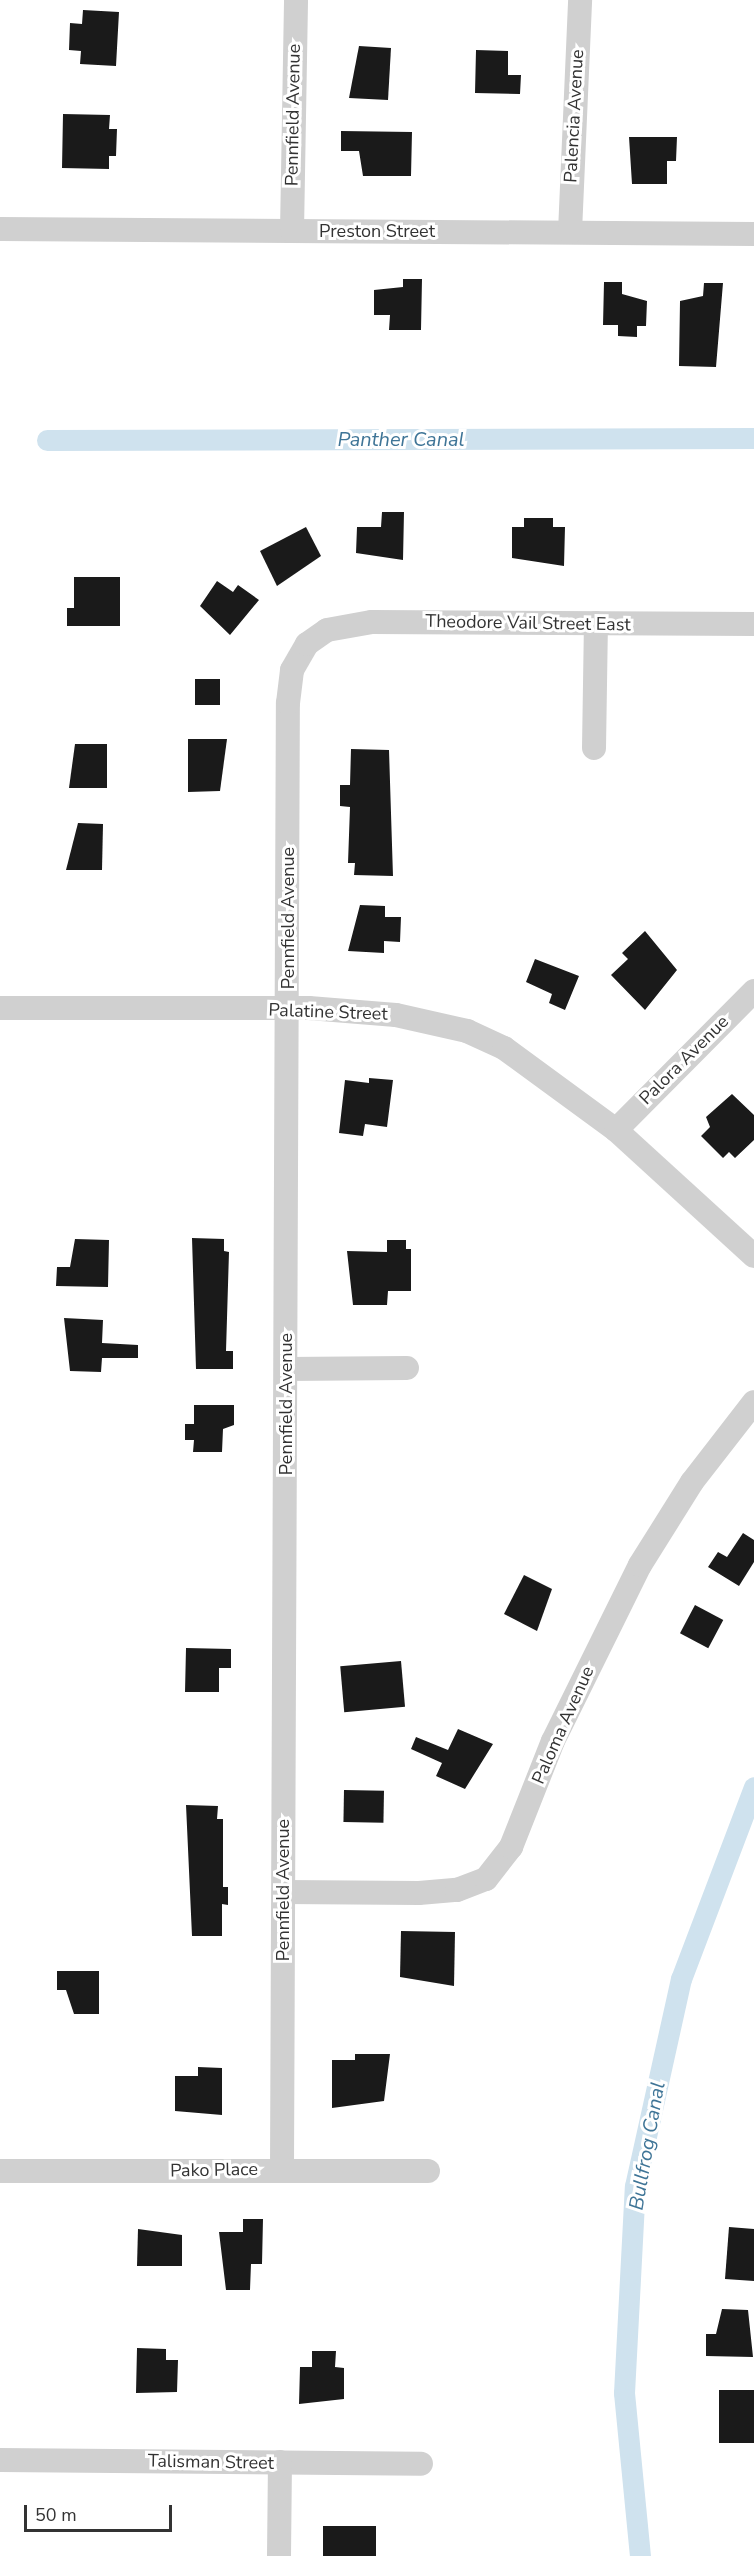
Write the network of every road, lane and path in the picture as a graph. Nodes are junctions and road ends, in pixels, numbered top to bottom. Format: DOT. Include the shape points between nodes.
graph roads {
  1 [pos="296,0"];
  2 [pos="580,0"];
  3 [pos="0,229"];
  4 [pos="292,231"];
  5 [pos="570,232"];
  6 [pos="754,234"];
  7 [pos="596,623"];
  8 [pos="754,624"];
  9 [pos="307,644"];
  10 [pos="594,748"];
  11 [pos="754,991"];
  12 [pos="0,1008"];
  13 [pos="288,1009"];
  14 [pos="616,1130"];
  15 [pos="754,1257"];
  16 [pos="407,1368"];
  17 [pos="287,1369"];
  18 [pos="754,1402"];
  19 [pos="285,1892"];
  20 [pos="282,2169"];
  21 [pos="0,2171"];
  22 [pos="428,2171"];
  23 [pos="0,2460"];
  24 [pos="280,2462"];
  25 [pos="421,2464"];
  26 [pos="279,2556"];
  1 -- 4 [label="street, Pennfield Avenue"];
  2 -- 5 [label="street, Palencia Avenue"];
  3 -- 4 [label="street, Preston Street"];
  4 -- 5 [label="street, Preston Street"];
  5 -- 6 [label="street, Preston Street"];
  7 -- 8 [label="street, Theodore Vail Street East"];
  7 -- 9 [label="street, Theodore Vail Street East" via="372,622 327,630"];
  7 -- 10 [label="street"];
  9 -- 13 [label="street, Pennfield Avenue" via="292,670 288,703"];
  11 -- 14 [label="street, Palora Avenue"];
  12 -- 13 [label="street, Palatine Street"];
  13 -- 14 [label="street, Palatine Street" via="396,1015 467,1031 504,1048"];
  13 -- 17 [label="street, Pennfield Avenue"];
  14 -- 15 [label="street, Palatine Street"];
  16 -- 17 [label="street"];
  17 -- 19 [label="street, Pennfield Avenue"];
  18 -- 19 [label="street, Paloma Avenue" via="692,1482 640,1565 553,1742 511,1847 486,1879 457,1890 428,1892"];
  19 -- 20 [label="street, Pennfield Avenue"];
  20 -- 21 [label="street, Pako Place"];
  20 -- 22 [label="street, Pako Place"];
  23 -- 24 [label="street, Talisman Street"];
  24 -- 25 [label="street, Talisman Street"];
  24 -- 26 [label="street"];
}
